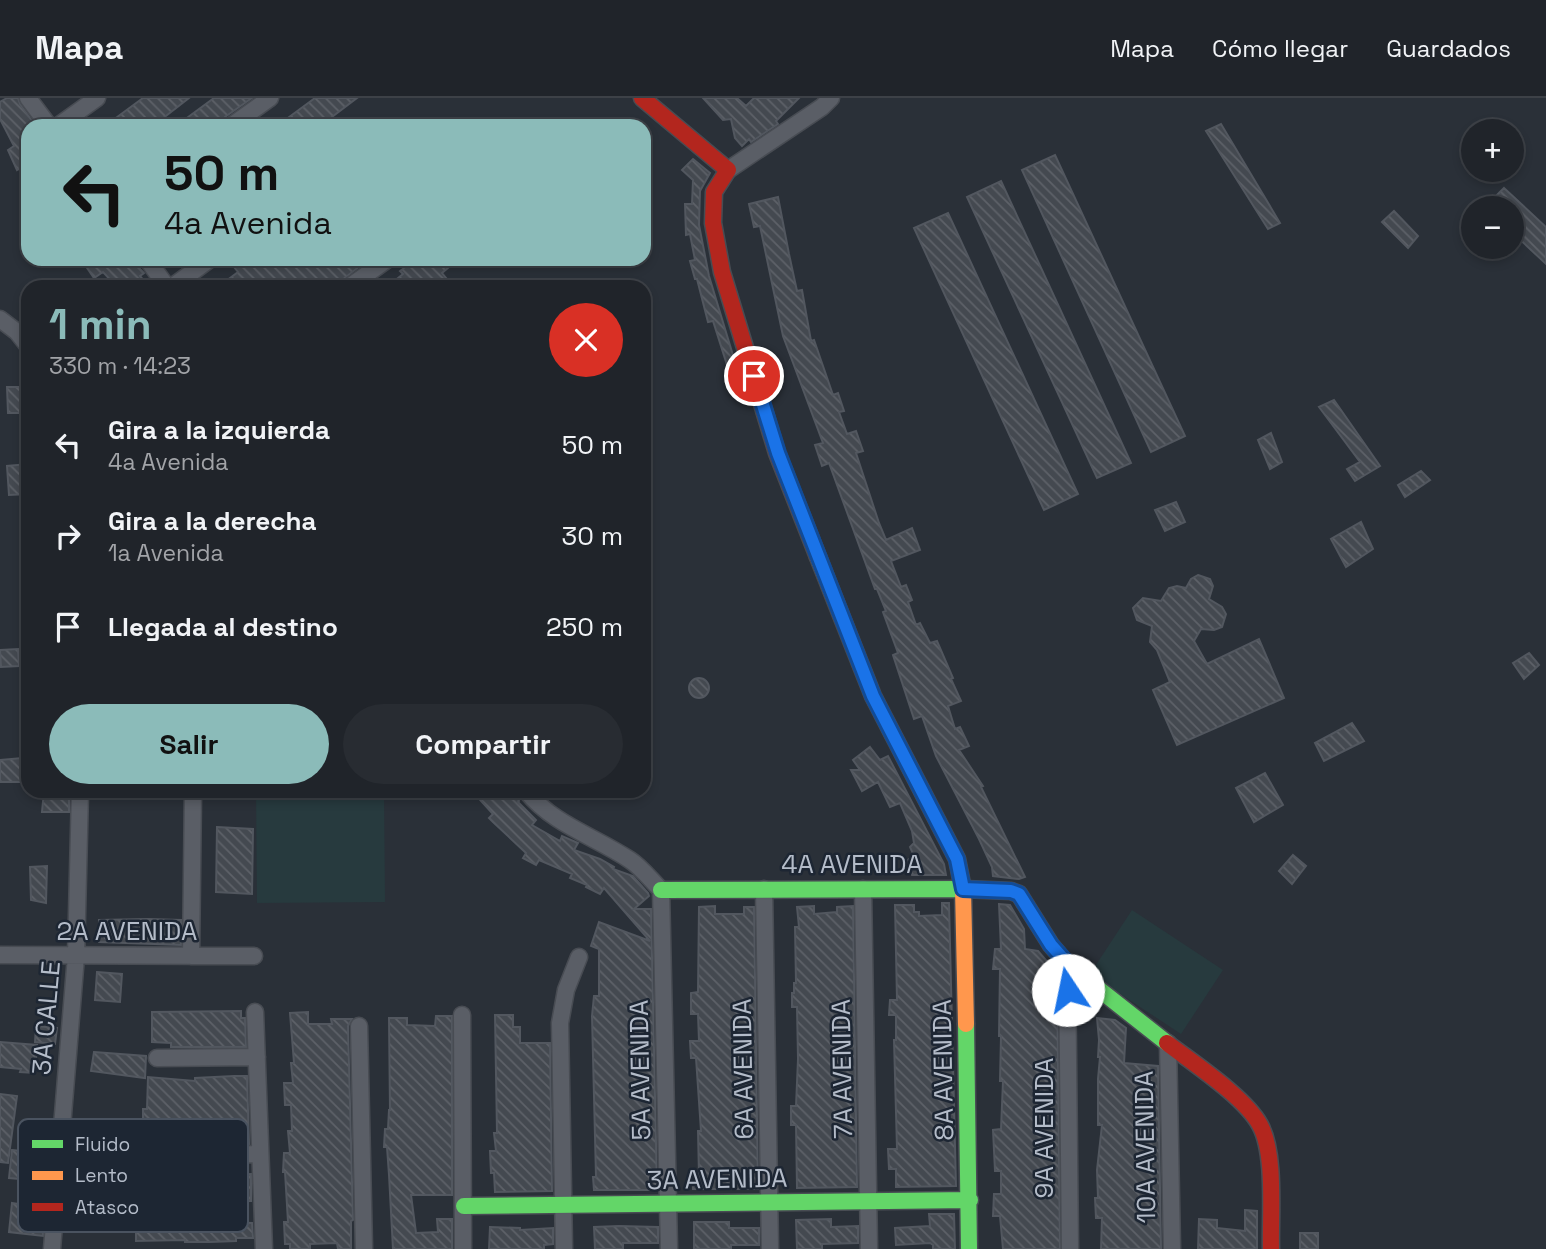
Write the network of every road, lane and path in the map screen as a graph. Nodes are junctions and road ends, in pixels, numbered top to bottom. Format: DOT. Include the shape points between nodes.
graph roads {
  1 [pos="28,98"];
  2 [pos="97,98"];
  3 [pos="270,98"];
  4 [pos="642,98"];
  5 [pos="822,101"];
  6 [pos="44,119"];
  7 [pos="68,119"];
  8 [pos="242,119"];
  9 [pos="728,170"];
  10 [pos="153,266"];
  11 [pos="201,266"];
  12 [pos="378,266"];
  13 [pos="164,280"];
  14 [pos="180,280"];
  15 [pos="359,280"];
  16 [pos="0,319"];
  17 [pos="21,337"];
  18 [pos="80,798"];
  19 [pos="192,798"];
  20 [pos="533,798"];
  21 [pos="764,889"];
  22 [pos="863,889"];
  23 [pos="963,889"];
  24 [pos="661,890"];
  25 [pos="0,955"];
  26 [pos="76,956"];
  27 [pos="191,956"];
  28 [pos="254,956"];
  29 [pos="579,957"];
  30 [pos="1068,964"];
  31 [pos="255,1012"];
  32 [pos="461,1015"];
  33 [pos="359,1026"];
  34 [pos="1168,1043"];
  35 [pos="257,1057"];
  36 [pos="157,1058"];
  37 [pos="63,1119"];
  38 [pos="248,1154"];
  39 [pos="260,1154"];
  40 [pos="970,1200"];
  41 [pos="869,1202"];
  42 [pos="770,1203"];
  43 [pos="668,1204"];
  44 [pos="564,1205"];
  45 [pos="464,1206"];
  46 [pos="264,1249"];
  47 [pos="365,1249"];
  48 [pos="463,1249"];
  49 [pos="564,1249"];
  50 [pos="669,1249"];
  51 [pos="770,1249"];
  52 [pos="869,1249"];
  53 [pos="969,1249"];
  54 [pos="1070,1249"];
  55 [pos="1171,1249"];
  56 [pos="1271,1249"];
  1 -- 6 [label="street"];
  2 -- 7 [label="street"];
  3 -- 8 [label="street"];
  4 -- 9 [label="street"];
  5 -- 9 [label="street"];
  9 -- 23 [label="street, 8A AVENIDA" via="714,192 713,223 722,272 778,453 873,696 957,859"];
  10 -- 13 [label="street"];
  11 -- 14 [label="street"];
  12 -- 15 [label="street"];
  16 -- 17 [label="street"];
  18 -- 26 [label="street, 3A CALLE"];
  19 -- 27 [label="street"];
  20 -- 24 [label="street" via="559,822 632,861"];
  21 -- 22 [label="street, 4A AVENIDA"];
  21 -- 24 [label="street, 4A AVENIDA"];
  21 -- 42 [label="street, 6A AVENIDA"];
  22 -- 23 [label="street, 4A AVENIDA"];
  22 -- 41 [label="street, 7A AVENIDA"];
  23 -- 30 [label="street, 4A AVENIDA" via="1019,894"];
  23 -- 40 [label="street, 8A AVENIDA"];
  24 -- 43 [label="street, 5A AVENIDA"];
  25 -- 26 [label="street, 2A AVENIDA"];
  26 -- 27 [label="street, 2A AVENIDA"];
  26 -- 37 [label="street, 3A CALLE"];
  27 -- 28 [label="street, 2A AVENIDA"];
  29 -- 44 [label="street" via="560,1023"];
  30 -- 34 [label="street, 4A AVENIDA"];
  30 -- 54 [label="street, 9A AVENIDA"];
  31 -- 35 [label="street"];
  32 -- 45 [label="street"];
  33 -- 47 [label="street"];
  34 -- 55 [label="street, 10A AVENIDA"];
  34 -- 56 [label="street, 4A AVENIDA" via="1252,1113 1262,1127 1267,1146"];
  35 -- 36 [label="street"];
  35 -- 39 [label="street"];
  38 -- 39 [label="street"];
  39 -- 46 [label="street"];
  40 -- 41 [label="street, 3A AVENIDA"];
  40 -- 53 [label="street, 8A AVENIDA"];
  41 -- 42 [label="street, 3A AVENIDA"];
  41 -- 52 [label="street, 7A AVENIDA"];
  42 -- 43 [label="street, 3A AVENIDA"];
  42 -- 51 [label="street, 6A AVENIDA"];
  43 -- 44 [label="street, 3A AVENIDA"];
  43 -- 50 [label="street, 5A AVENIDA"];
  44 -- 45 [label="street, 3A AVENIDA"];
  44 -- 49 [label="street"];
  45 -- 48 [label="street"];
}
